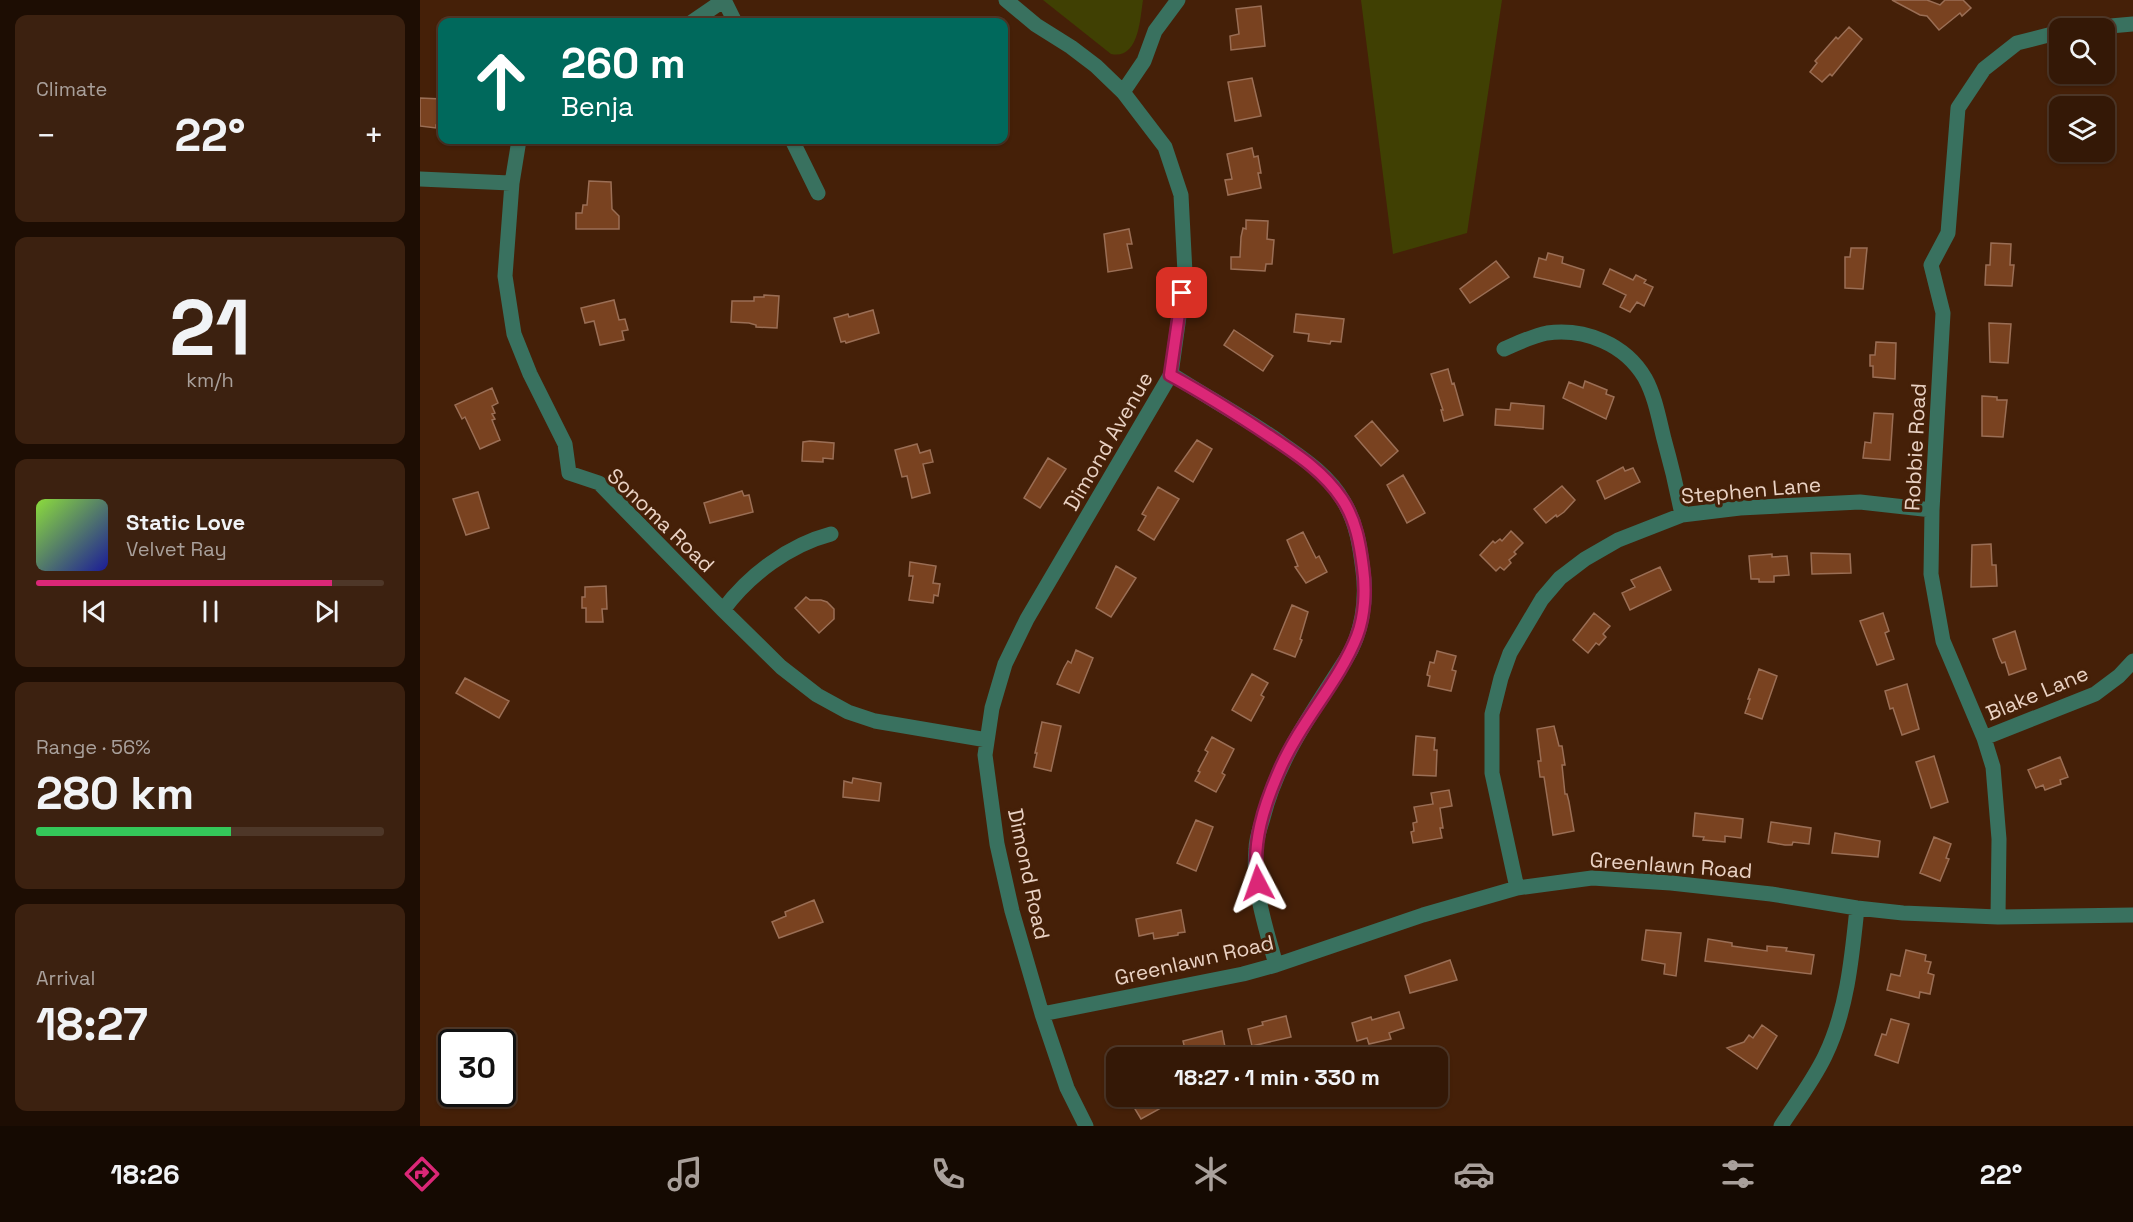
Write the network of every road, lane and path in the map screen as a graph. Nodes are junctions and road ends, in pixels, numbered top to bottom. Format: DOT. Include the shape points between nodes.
graph roads {
  1 [pos="724,0"];
  2 [pos="1006,0"];
  3 [pos="1178,0"];
  4 [pos="698,18"];
  5 [pos="733,18"];
  6 [pos="2133,24"];
  7 [pos="2115,26"];
  8 [pos="2049,35"];
  9 [pos="1123,92"];
  10 [pos="518,144"];
  11 [pos="794,144"];
  12 [pos="420,179"];
  13 [pos="512,183"];
  14 [pos="818,193"];
  15 [pos="1504,349"];
  16 [pos="1170,375"];
  17 [pos="1932,510"];
  18 [pos="1682,515"];
  19 [pos="831,534"];
  20 [pos="723,610"];
  21 [pos="2133,661"];
  22 [pos="1984,738"];
  23 [pos="987,740"];
  24 [pos="1516,888"];
  25 [pos="1857,908"];
  26 [pos="2133,915"];
  27 [pos="1998,917"];
  28 [pos="1276,965"];
  29 [pos="1042,1014"];
  30 [pos="1086,1126"];
  31 [pos="1781,1126"];
  1 -- 4 [label="street"];
  1 -- 5 [label="street"];
  2 -- 9 [label="street, Dimond Avenue" via="1096,66"];
  3 -- 9 [label="street" via="1155,31 1144,61"];
  6 -- 7 [label="street"];
  8 -- 17 [label="street, Robbie Road" via="2018,43 1984,69 1958,108 1948,234 1931,265 1943,313"];
  9 -- 16 [label="street, Dimond Avenue" via="1165,147 1181,195 1185,273"];
  10 -- 13 [label="street, Sonoma Road"];
  11 -- 14 [label="street"];
  12 -- 13 [label="street"];
  13 -- 20 [label="street, Sonoma Road" via="505,276 514,334 564,444 569,473 599,483"];
  15 -- 18 [label="street" via="1547,333 1572,333 1593,336 1630,358 1645,378 1656,404"];
  16 -- 23 [label="street, Dimond Avenue" via="1027,620 1005,664"];
  16 -- 28 [label="street" via="1306,460 1343,500 1360,541 1365,583 1359,633 1285,758 1269,796 1256,847 1263,917"];
  17 -- 18 [label="street, Stephen Lane" via="1860,502"];
  17 -- 22 [label="street, Robbie Road" via="1931,574 1943,641"];
  18 -- 24 [label="street, Stephen Lane" via="1618,540 1560,578 1542,599 1510,653 1492,714 1491,742 1492,772"];
  19 -- 20 [label="street" via="807,543 757,573"];
  20 -- 23 [label="street, Sonoma Road" via="781,667 817,695 848,712 874,721"];
  21 -- 22 [label="street, Blake Lane" via="2095,694"];
  22 -- 27 [label="street, Robbie Road" via="1993,767 1999,839"];
  23 -- 29 [label="street, Dimond Road" via="985,755 997,844"];
  24 -- 25 [label="street, Greenlawn Road" via="1592,878 1771,894"];
  24 -- 28 [label="street, Greenlawn Road"];
  25 -- 27 [label="street, Greenlawn Road"];
  25 -- 31 [label="street" via="1851,963 1838,1021 1826,1055"];
  26 -- 27 [label="street, Greenlawn Road"];
  28 -- 29 [label="street, Greenlawn Road"];
  29 -- 30 [label="street" via="1067,1088"];
}
